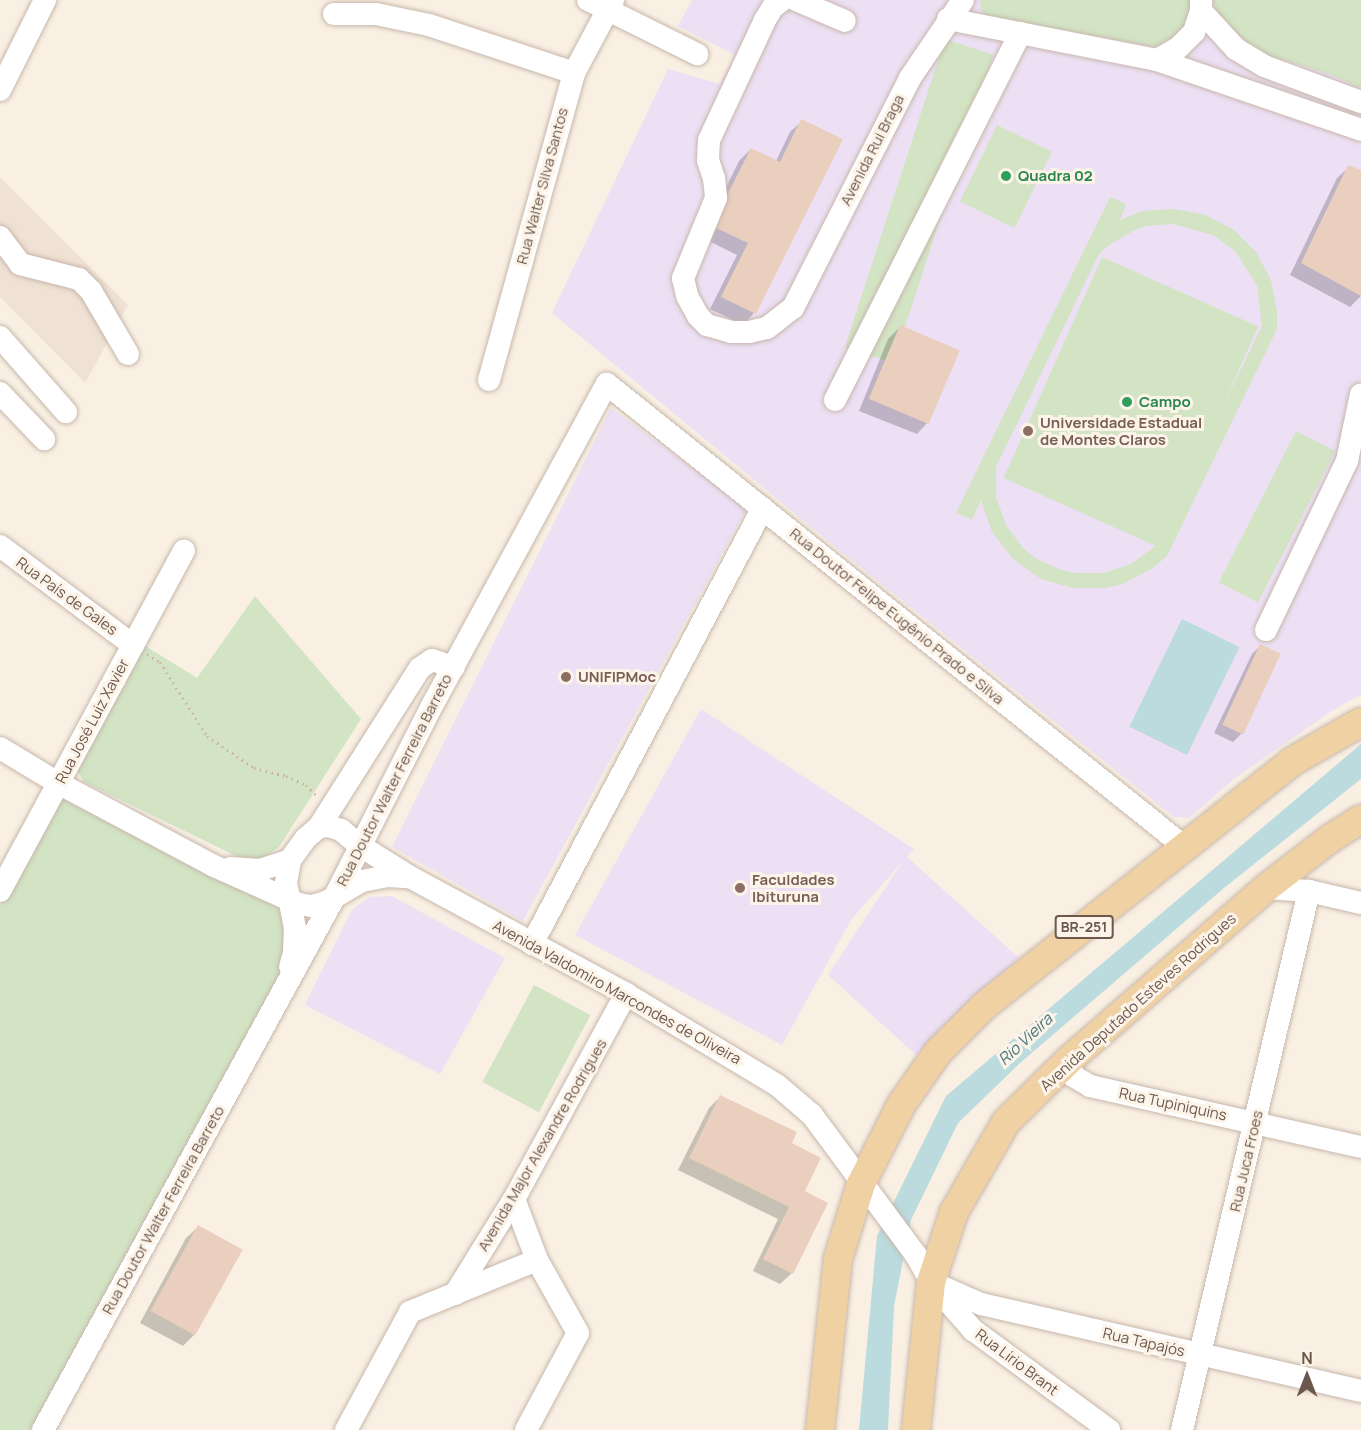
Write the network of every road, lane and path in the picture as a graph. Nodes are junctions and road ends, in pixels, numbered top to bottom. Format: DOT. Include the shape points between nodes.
graph roads {
  1 [pos="45,0"];
  2 [pos="588,0"];
  3 [pos="782,0"];
  4 [pos="796,0"];
  5 [pos="963,0"];
  6 [pos="611,5"];
  7 [pos="1201,5"];
  8 [pos="334,14"];
  9 [pos="948,19"];
  10 [pos="845,21"];
  11 [pos="1020,33"];
  12 [pos="697,54"];
  13 [pos="1157,60"];
  14 [pos="574,73"];
  15 [pos="0,90"];
  16 [pos="1361,102"];
  17 [pos="1361,130"];
  18 [pos="0,237"];
  19 [pos="0,337"];
  20 [pos="128,354"];
  21 [pos="489,380"];
  22 [pos="607,384"];
  23 [pos="0,393"];
  24 [pos="1361,394"];
  25 [pos="835,400"];
  26 [pos="66,412"];
  27 [pos="44,439"];
  28 [pos="763,508"];
  29 [pos="0,546"];
  30 [pos="184,551"];
  31 [pos="1266,630"];
  32 [pos="133,645"];
  33 [pos="454,667"];
  34 [pos="407,685"];
  35 [pos="434,702"];
  36 [pos="1361,722"];
  37 [pos="0,748"];
  38 [pos="58,783"];
  39 [pos="330,807"];
  40 [pos="1361,819"];
  41 [pos="319,827"];
  42 [pos="359,845"];
  43 [pos="1186,848"];
  44 [pos="290,860"];
  45 [pos="214,866"];
  46 [pos="410,878"];
  47 [pos="1266,888"];
  48 [pos="0,891"];
  49 [pos="1309,891"];
  50 [pos="335,896"];
  51 [pos="287,900"];
  52 [pos="1361,903"];
  53 [pos="532,944"];
  54 [pos="284,989"];
  55 [pos="626,994"];
  56 [pos="1069,1060"];
  57 [pos="1255,1122"];
  58 [pos="1361,1147"];
  59 [pos="861,1184"];
  60 [pos="514,1199"];
  61 [pos="526,1235"];
  62 [pos="491,1238"];
  63 [pos="916,1255"];
  64 [pos="537,1260"];
  65 [pos="931,1282"];
  66 [pos="455,1294"];
  67 [pos="1202,1355"];
  68 [pos="1361,1391"];
  69 [pos="43,1430"];
  70 [pos="346,1430"];
  71 [pos="526,1430"];
  72 [pos="820,1430"];
  73 [pos="916,1430"];
  74 [pos="1109,1430"];
  75 [pos="1182,1430"];
  1 -- 15 [label="street"];
  2 -- 6 [label="street"];
  3 -- 9 [label="street, Avenida Rui Braga" via="765,20 709,140 708,160 716,198 683,278 698,316 707,325 731,332 767,328 793,308 883,126"];
  4 -- 10 [label="street"];
  5 -- 9 [label="street, Avenida Rui Braga"];
  6 -- 12 [label="street"];
  6 -- 14 [label="street, Rua Walter Silva Santos"];
  7 -- 13 [label="street" via="1194,32 1178,48"];
  7 -- 16 [label="street" via="1236,49 1264,66"];
  8 -- 14 [label="street" via="376,14 429,25"];
  9 -- 11 [label="street"];
  11 -- 13 [label="street"];
  11 -- 25 [label="street"];
  13 -- 17 [label="street"];
  14 -- 21 [label="street, Rua Walter Silva Santos"];
  18 -- 20 [label="street" via="20,264 79,279 91,291"];
  19 -- 26 [label="street"];
  22 -- 28 [label="street, Rua Doutor Felipe Eugênio Prado e Silva"];
  22 -- 33 [label="street, Rua Doutor Walter Ferreira Barreto"];
  23 -- 27 [label="street"];
  24 -- 31 [label="street" via="1347,461"];
  28 -- 43 [label="street, Rua Doutor Felipe Eugênio Prado e Silva"];
  28 -- 53 [label="street"];
  29 -- 32 [label="street, Rua País de Gales"];
  30 -- 32 [label="street, Rua José Luiz Xavier"];
  32 -- 38 [label="street, Rua José Luiz Xavier"];
  32 -- 39 [label="path" via="160,662 207,736 254,768 306,785"];
  33 -- 34 [label="street, Rua Doutor Walter Ferreira Barreto" via="432,660"];
  33 -- 35 [label="street, Rua Doutor Walter Ferreira Barreto"];
  34 -- 35 [label="street" via="422,687"];
  34 -- 39 [label="street, Rua Doutor Walter Ferreira Barreto"];
  35 -- 42 [label="street, Rua Doutor Walter Ferreira Barreto"];
  36 -- 43 [label="main road, BR-251" via="1293,762"];
  37 -- 38 [label="street, Avenida Valdomiro Marcondes de Oliveira"];
  38 -- 45 [label="street, Avenida Valdomiro Marcondes de Oliveira"];
  38 -- 48 [label="street, Rua José Luiz Xavier"];
  39 -- 41 [label="street, Rua Doutor Walter Ferreira Barreto"];
  40 -- 47 [label="main road, Avenida Deputado Esteves Rodrigues"];
  41 -- 42 [label="street" via="341,830"];
  41 -- 44 [label="street, Rua Doutor Walter Ferreira Barreto"];
  42 -- 46 [label="street, Avenida Valdomiro Marcondes de Oliveira"];
  42 -- 50 [label="street, Rua Doutor Walter Ferreira Barreto"];
  43 -- 59 [label="main road, BR-251" via="984,1006 938,1052 900,1105"];
  44 -- 45 [label="street, Avenida Valdomiro Marcondes de Oliveira" via="261,870"];
  44 -- 51 [label="street, Rua Doutor Walter Ferreira Barreto"];
  45 -- 51 [label="street, Avenida Valdomiro Marcondes de Oliveira"];
  46 -- 50 [label="street, Avenida Valdomiro Marcondes de Oliveira" via="362,880"];
  46 -- 53 [label="street, Avenida Valdomiro Marcondes de Oliveira"];
  47 -- 49 [label="street"];
  47 -- 56 [label="main road, Avenida Deputado Esteves Rodrigues"];
  49 -- 52 [label="street"];
  49 -- 57 [label="street, Rua Juca Froes"];
  50 -- 51 [label="street, Avenida Valdomiro Marcondes de Oliveira" via="312,906"];
  50 -- 54 [label="street, Rua Doutor Walter Ferreira Barreto"];
  51 -- 54 [label="street, Rua Doutor Walter Ferreira Barreto" via="295,928 294,953"];
  53 -- 55 [label="street, Avenida Valdomiro Marcondes de Oliveira"];
  54 -- 69 [label="street, Rua Doutor Walter Ferreira Barreto"];
  55 -- 59 [label="street, Avenida Valdomiro Marcondes de Oliveira" via="777,1085 812,1115"];
  55 -- 60 [label="street, Avenida Major Alexandre Rodrigues"];
  56 -- 57 [label="street, Rua Tupiniquins" via="1073,1076 1090,1086"];
  56 -- 65 [label="main road, Avenida Deputado Esteves Rodrigues" via="1006,1122 954,1212"];
  57 -- 58 [label="street, Rua Tupiniquins"];
  57 -- 67 [label="street, Rua Juca Froes"];
  59 -- 63 [label="street, Avenida Valdomiro Marcondes de Oliveira"];
  59 -- 72 [label="main road, BR-251" via="838,1259"];
  60 -- 61 [label="street"];
  60 -- 62 [label="street, Avenida Major Alexandre Rodrigues"];
  61 -- 62 [label="street" via="509,1229"];
  61 -- 64 [label="street"];
  62 -- 66 [label="street, Avenida Major Alexandre Rodrigues"];
  63 -- 65 [label="street, Rua Lírio Brant"];
  64 -- 66 [label="street"];
  64 -- 71 [label="street" via="578,1334"];
  65 -- 67 [label="street, Rua Tapajós" via="981,1304"];
  65 -- 73 [label="main road, Avenida Deputado Esteves Rodrigues"];
  65 -- 74 [label="street, Rua Lírio Brant" via="973,1330"];
  66 -- 70 [label="street" via="410,1312"];
  67 -- 68 [label="street, Rua Tapajós"];
  67 -- 75 [label="street, Rua Juca Froes"];
}
